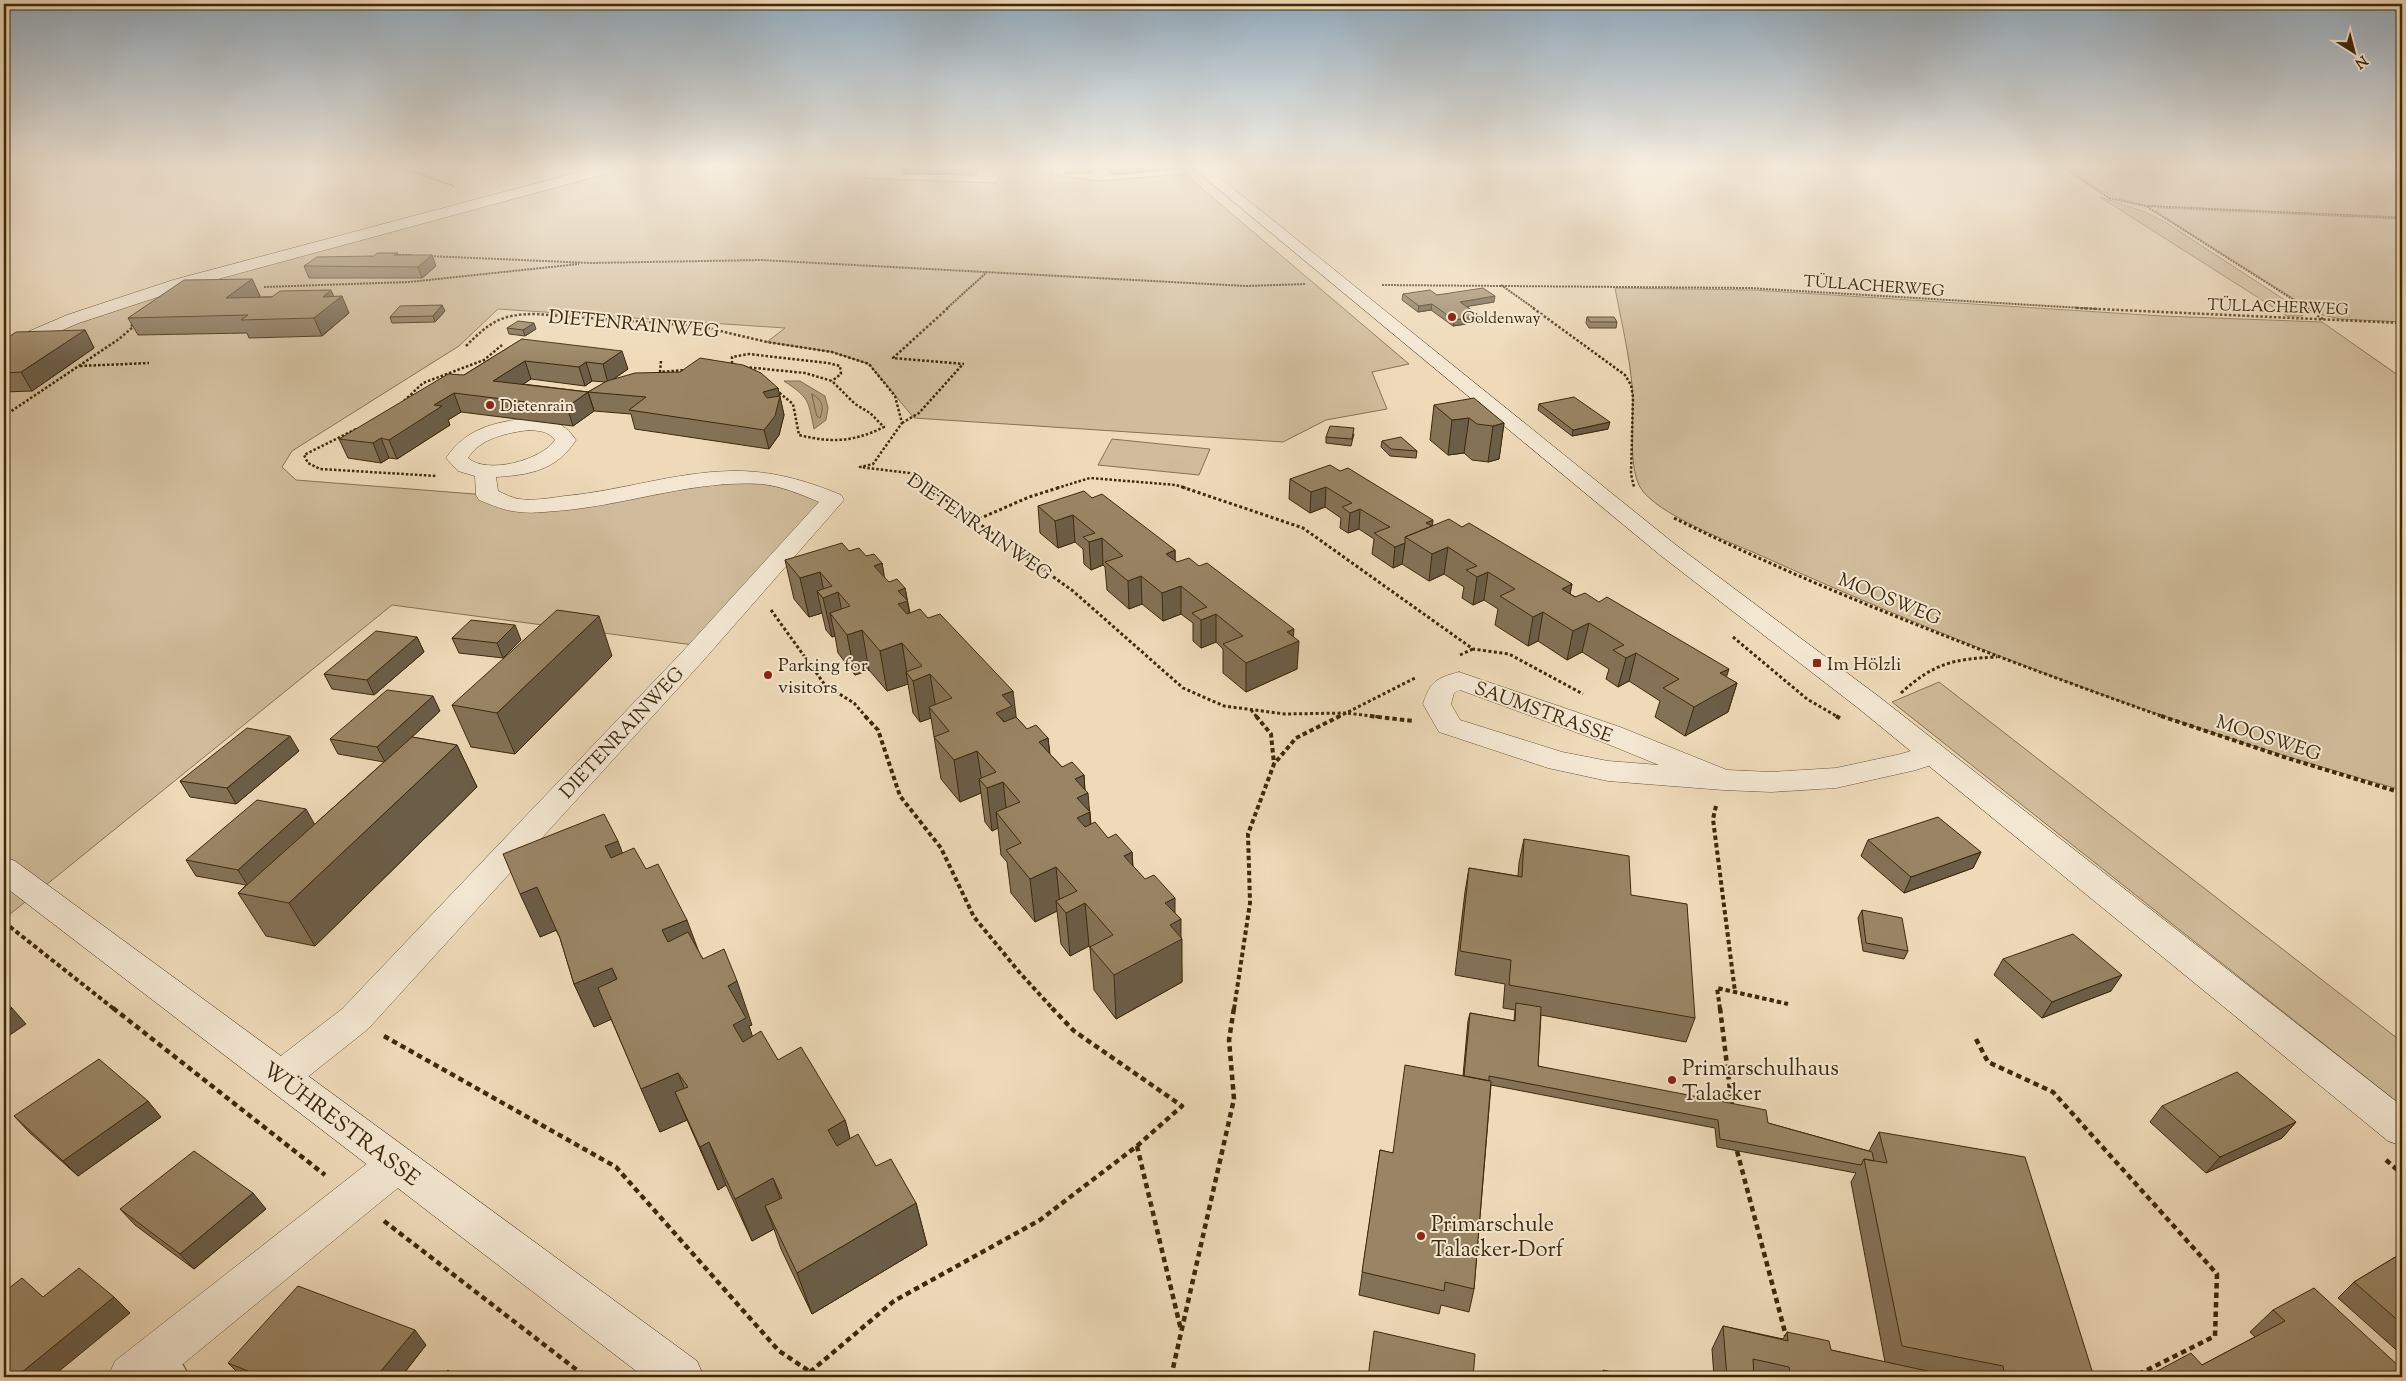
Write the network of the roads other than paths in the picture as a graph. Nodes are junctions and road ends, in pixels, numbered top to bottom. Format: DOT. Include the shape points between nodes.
graph roads {
  1 [pos="371,232"];
  2 [pos="1278,232"];
  3 [pos="4,350"];
  4 [pos="485,475"];
  5 [pos="1933,754"];
  6 [pos="1723,780"];
  7 [pos="4,869"];
  8 [pos="282,1076"];
  9 [pos="2402,1129"];
  10 [pos="396,1165"];
  11 [pos="153,1371"];
  12 [pos="681,1377"];
  1 -- 3 [label="street" via="171,286 73,319"];
  2 -- 5 [label="street" via="1668,550"];
  4 -- 8 [label="street, DIETENRAINWEG" via="486,495 522,506 589,503 720,476 764,476 790,481 833,500 355,1019"];
  5 -- 6 [label="street, SAUMSTRASSE" via="1836,778 1771,782"];
  5 -- 9 [label="street"];
  6 -- 6 [label="street, SAUMSTRASSE" via="1608,770 1558,761 1449,726 1437,704 1442,688 1459,680 1610,734"];
  7 -- 8 [label="street, WÜHRESTRASSE"];
  8 -- 10 [label="street, WÜHRESTRASSE"];
  10 -- 11 [label="street"];
  10 -- 12 [label="street, WÜHRESTRASSE"];
}
